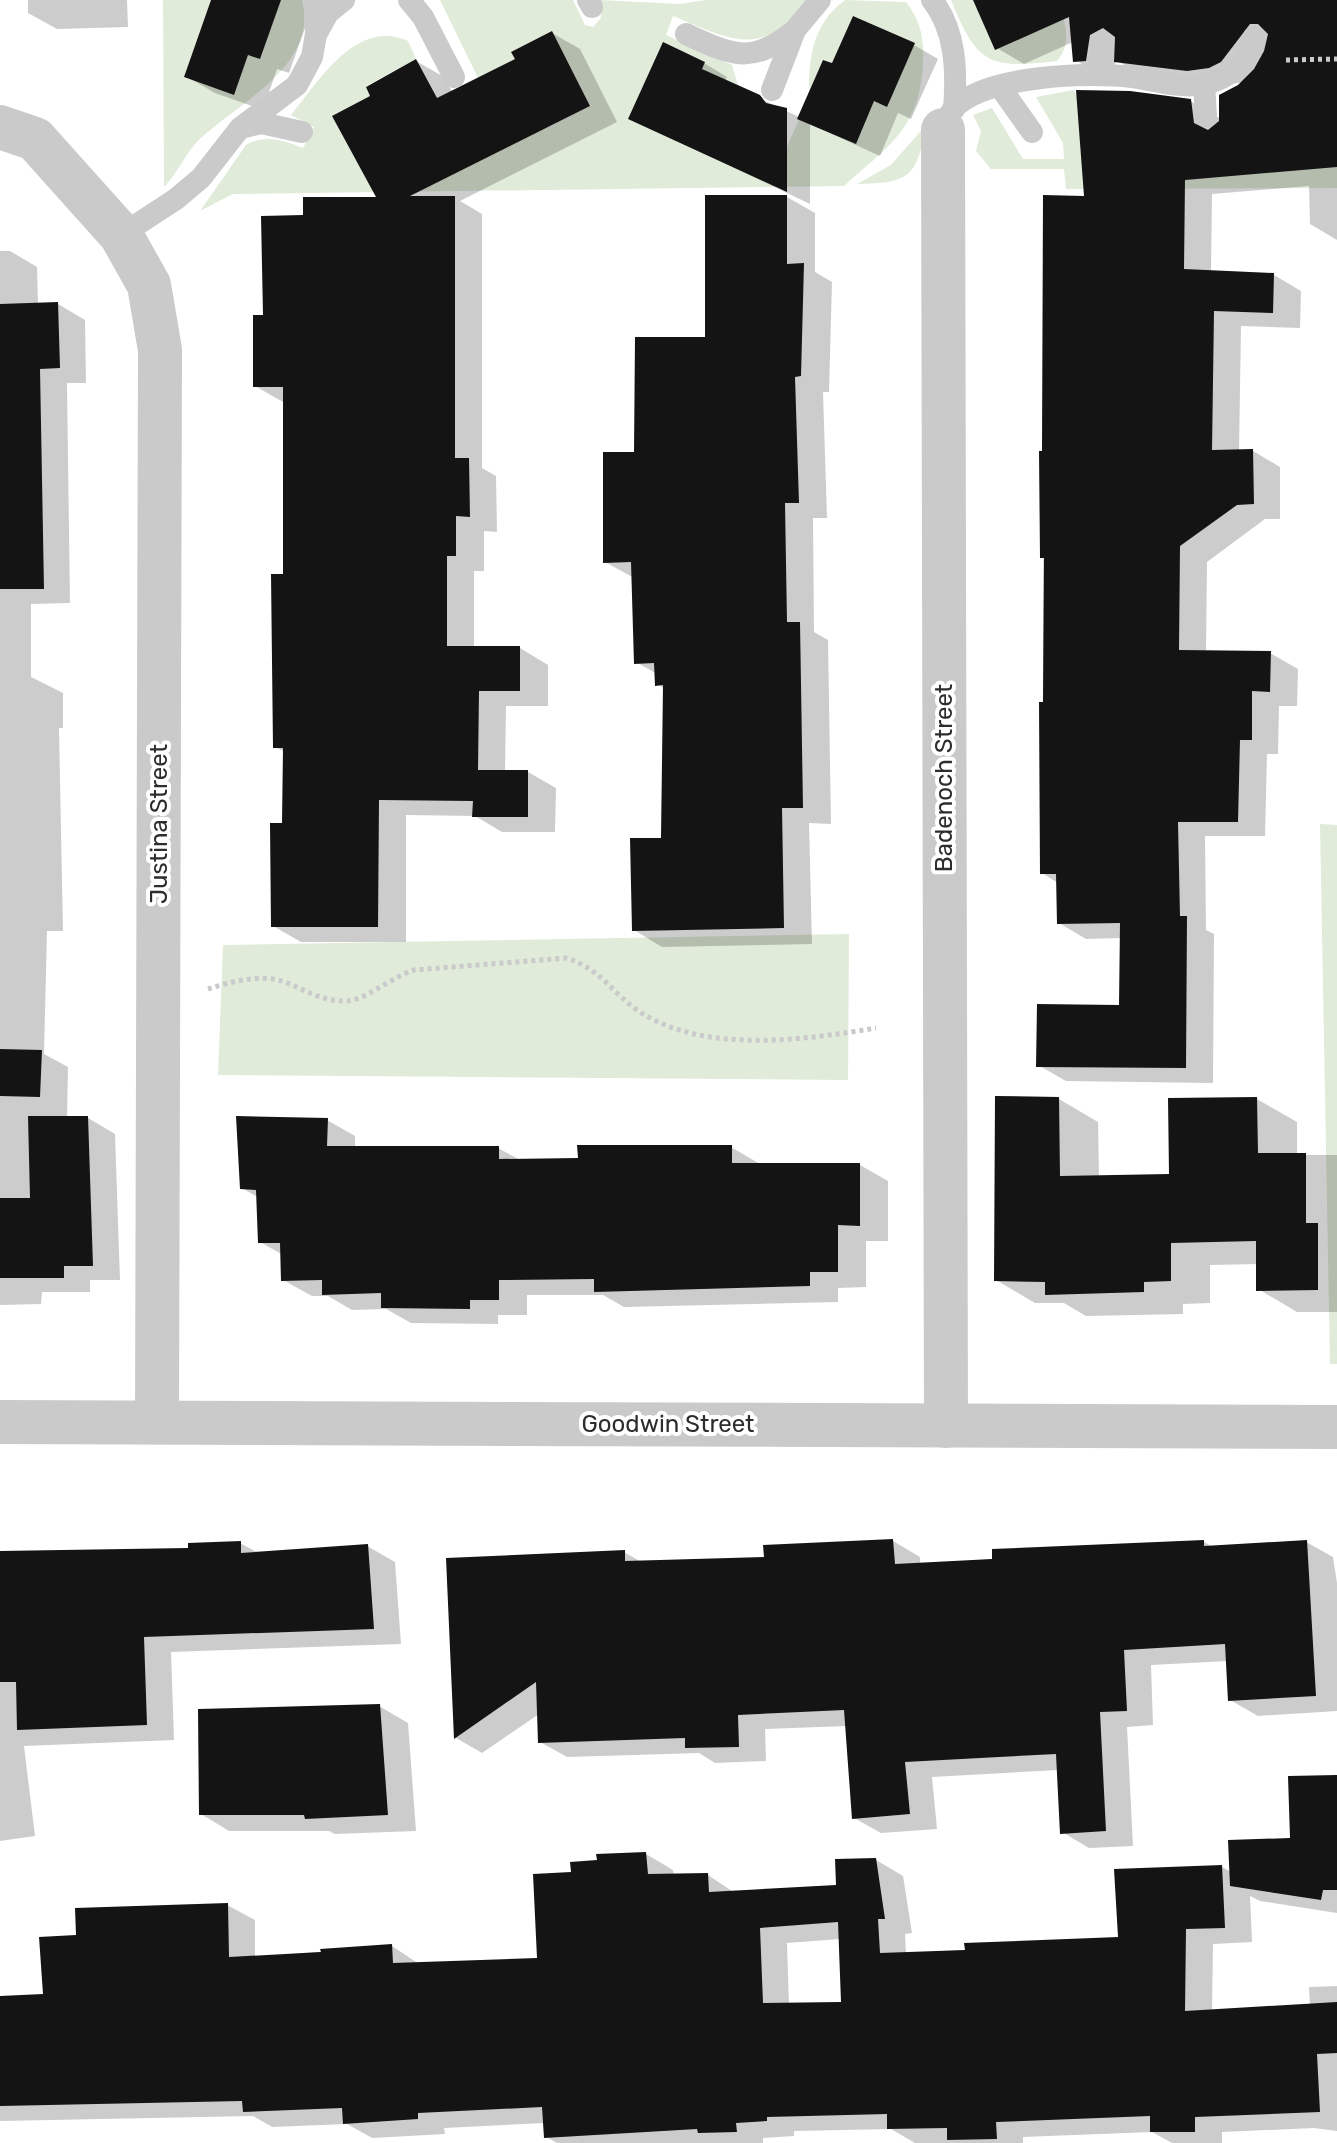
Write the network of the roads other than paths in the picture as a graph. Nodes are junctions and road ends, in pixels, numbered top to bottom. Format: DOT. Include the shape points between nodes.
graph roads {
  1 [pos="315,0"];
  2 [pos="344,0"];
  3 [pos="409,0"];
  4 [pos="820,0"];
  5 [pos="932,0"];
  6 [pos="795,30"];
  7 [pos="316,34"];
  8 [pos="686,34"];
  9 [pos="1254,37"];
  10 [pos="1102,42"];
  11 [pos="1099,74"];
  12 [pos="454,77"];
  13 [pos="1204,84"];
  14 [pos="1000,87"];
  15 [pos="772,90"];
  16 [pos="1206,116"];
  17 [pos="948,119"];
  18 [pos="0,127"];
  19 [pos="240,128"];
  20 [pos="302,132"];
  21 [pos="1032,132"];
  22 [pos="121,235"];
  23 [pos="157,1421"];
  24 [pos="0,1422"];
  25 [pos="946,1426"];
  26 [pos="1337,1427"];
  1 -- 7 [label="lane"];
  2 -- 7 [label="lane" via="328,13"];
  3 -- 12 [label="lane"];
  4 -- 6 [label="lane"];
  5 -- 17 [label="lane" via="948,29 954,60"];
  6 -- 8 [label="lane" via="760,53 742,56"];
  6 -- 15 [label="lane"];
  7 -- 19 [label="lane" via="312,57 297,85"];
  9 -- 13 [label="lane" via="1233,73"];
  10 -- 11 [label="lane"];
  11 -- 13 [label="lane"];
  11 -- 14 [label="lane"];
  13 -- 16 [label="lane"];
  14 -- 17 [label="lane" via="973,96"];
  14 -- 21 [label="lane"];
  17 -- 25 [label="street, Badenoch Street"];
  18 -- 22 [label="street, Justina Street" via="35,139"];
  19 -- 20 [label="lane" via="261,123"];
  19 -- 22 [label="lane" via="201,178"];
  22 -- 23 [label="street, Justina Street" via="149,285 160,350"];
  23 -- 24 [label="street, Goodwin Street"];
  23 -- 25 [label="street, Goodwin Street"];
  25 -- 26 [label="street, Goodwin Street"];
}
